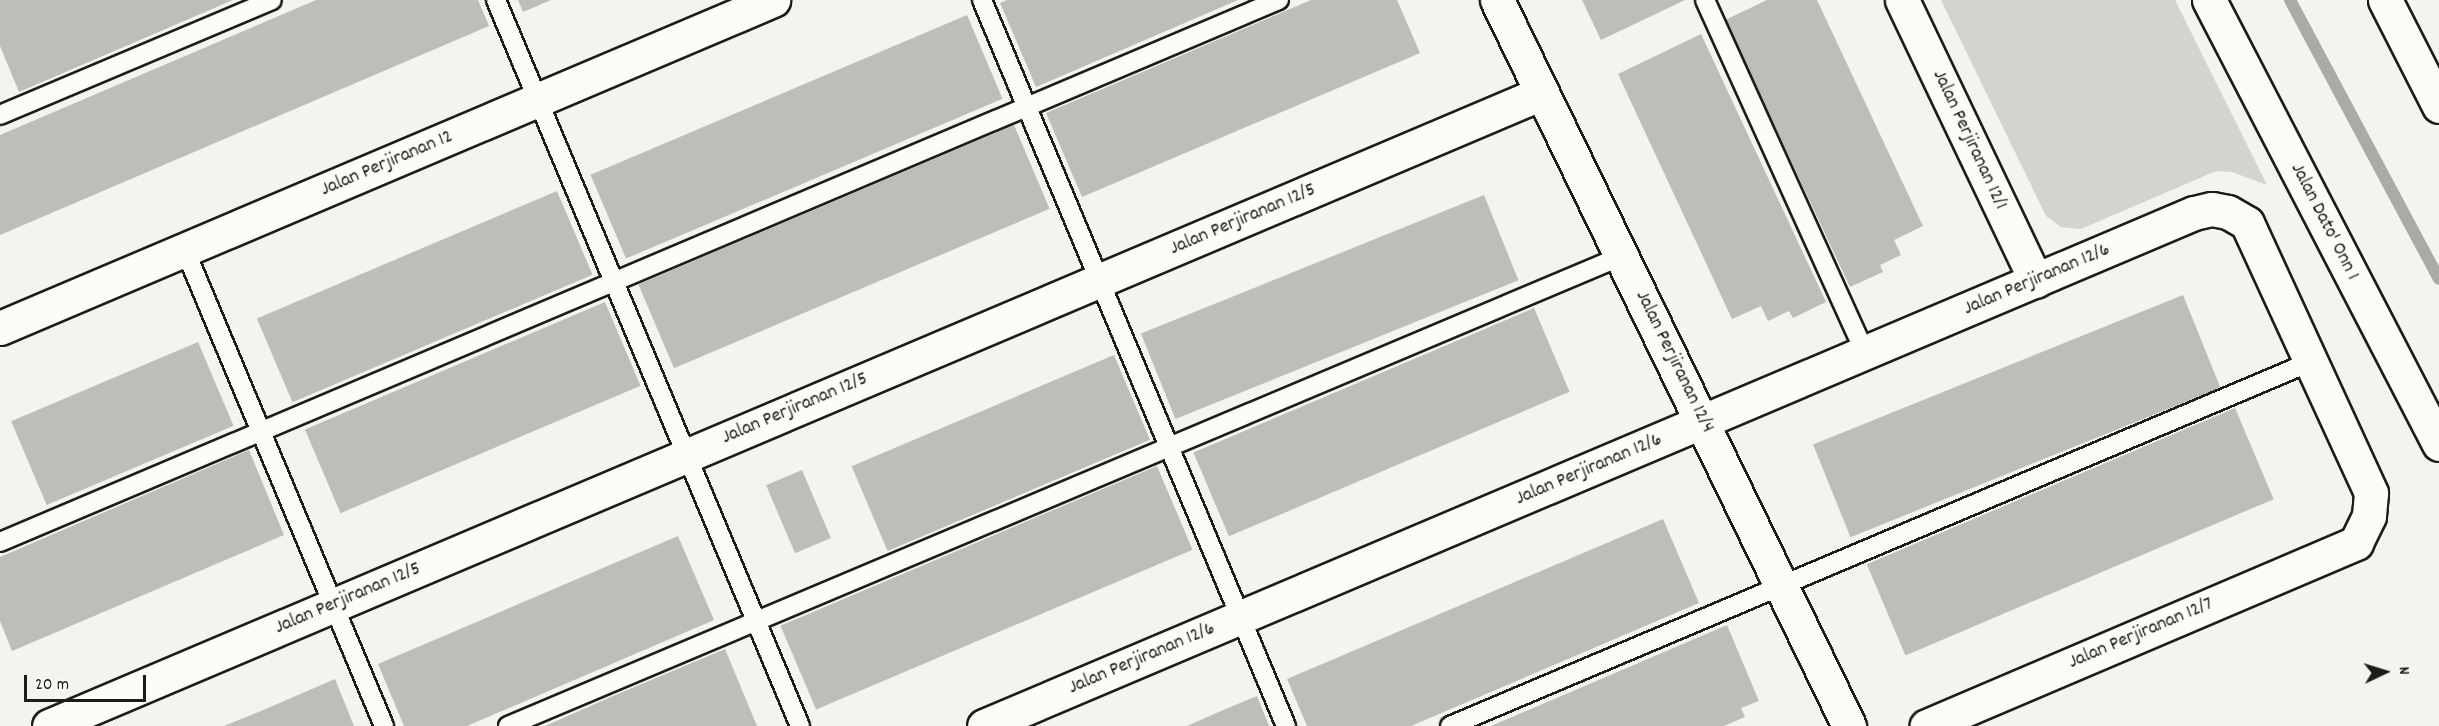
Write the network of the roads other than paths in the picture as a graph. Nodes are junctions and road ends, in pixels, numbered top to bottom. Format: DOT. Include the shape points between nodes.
graph roads {
  1 [pos="272,0"];
  2 [pos="496,0"];
  3 [pos="773,0"];
  4 [pos="982,0"];
  5 [pos="1280,0"];
  6 [pos="1497,0"];
  7 [pos="1705,0"];
  8 [pos="1902,0"];
  9 [pos="2209,0"];
  10 [pos="2385,0"];
  11 [pos="1542,93"];
  12 [pos="537,100"];
  13 [pos="2439,106"];
  14 [pos="1027,107"];
  15 [pos="0,116"];
  16 [pos="184,250"];
  17 [pos="1622,256"];
  18 [pos="1100,280"];
  19 [pos="2036,281"];
  20 [pos="614,282"];
  21 [pos="0,327"];
  22 [pos="1865,353"];
  23 [pos="2310,362"];
  24 [pos="1704,421"];
  25 [pos="260,432"];
  26 [pos="2439,444"];
  27 [pos="1170,448"];
  28 [pos="687,455"];
  29 [pos="0,542"];
  30 [pos="1780,586"];
  31 [pos="333,606"];
  32 [pos="1241,617"];
  33 [pos="757,621"];
  34 [pos="49,726"];
  35 [pos="384,726"];
  36 [pos="508,726"];
  37 [pos="800,726"];
  38 [pos="984,726"];
  39 [pos="1286,726"];
  40 [pos="1450,726"];
  41 [pos="1849,726"];
  42 [pos="1926,726"];
  1 -- 15 [label="lane"];
  2 -- 12 [label="lane"];
  3 -- 12 [label="street, Jalan Perjiranan 12"];
  4 -- 14 [label="lane"];
  5 -- 14 [label="lane"];
  6 -- 11 [label="street, Jalan Perjiranan 12/4"];
  7 -- 22 [label="lane"];
  8 -- 19 [label="street, Jalan Perjiranan 12/1"];
  9 -- 26 [label="street, Jalan Dato' Onn 1"];
  10 -- 13 [label="street"];
  11 -- 17 [label="street, Jalan Perjiranan 12/4"];
  11 -- 18 [label="street, Jalan Perjiranan 12/5"];
  12 -- 16 [label="street, Jalan Perjiranan 12"];
  12 -- 20 [label="lane"];
  14 -- 18 [label="lane"];
  14 -- 20 [label="lane"];
  16 -- 21 [label="street, Jalan Perjiranan 12"];
  16 -- 25 [label="lane"];
  17 -- 24 [label="street, Jalan Perjiranan 12/4"];
  17 -- 27 [label="lane"];
  18 -- 27 [label="lane"];
  18 -- 28 [label="street, Jalan Perjiranan 12/5"];
  19 -- 22 [label="street, Jalan Perjiranan 12/6"];
  19 -- 23 [label="street, Jalan Perjiranan 12/6" via="2194,213 2228,212 2247,223"];
  20 -- 25 [label="lane"];
  20 -- 28 [label="lane"];
  22 -- 24 [label="street, Jalan Perjiranan 12/6"];
  23 -- 30 [label="lane"];
  23 -- 42 [label="street, Jalan Perjiranan 12/7" via="2371,493 2369,516 2356,543"];
  24 -- 30 [label="street, Jalan Perjiranan 12/4"];
  24 -- 32 [label="street, Jalan Perjiranan 12/6"];
  25 -- 29 [label="lane"];
  25 -- 31 [label="lane"];
  27 -- 32 [label="lane"];
  27 -- 33 [label="lane"];
  28 -- 31 [label="street, Jalan Perjiranan 12/5"];
  28 -- 33 [label="lane"];
  30 -- 40 [label="lane"];
  30 -- 41 [label="street, Jalan Perjiranan 12/4"];
  31 -- 34 [label="street, Jalan Perjiranan 12/5"];
  31 -- 35 [label="lane"];
  32 -- 38 [label="street, Jalan Perjiranan 12/6"];
  32 -- 39 [label="lane"];
  33 -- 36 [label="lane"];
  33 -- 37 [label="lane"];
}
